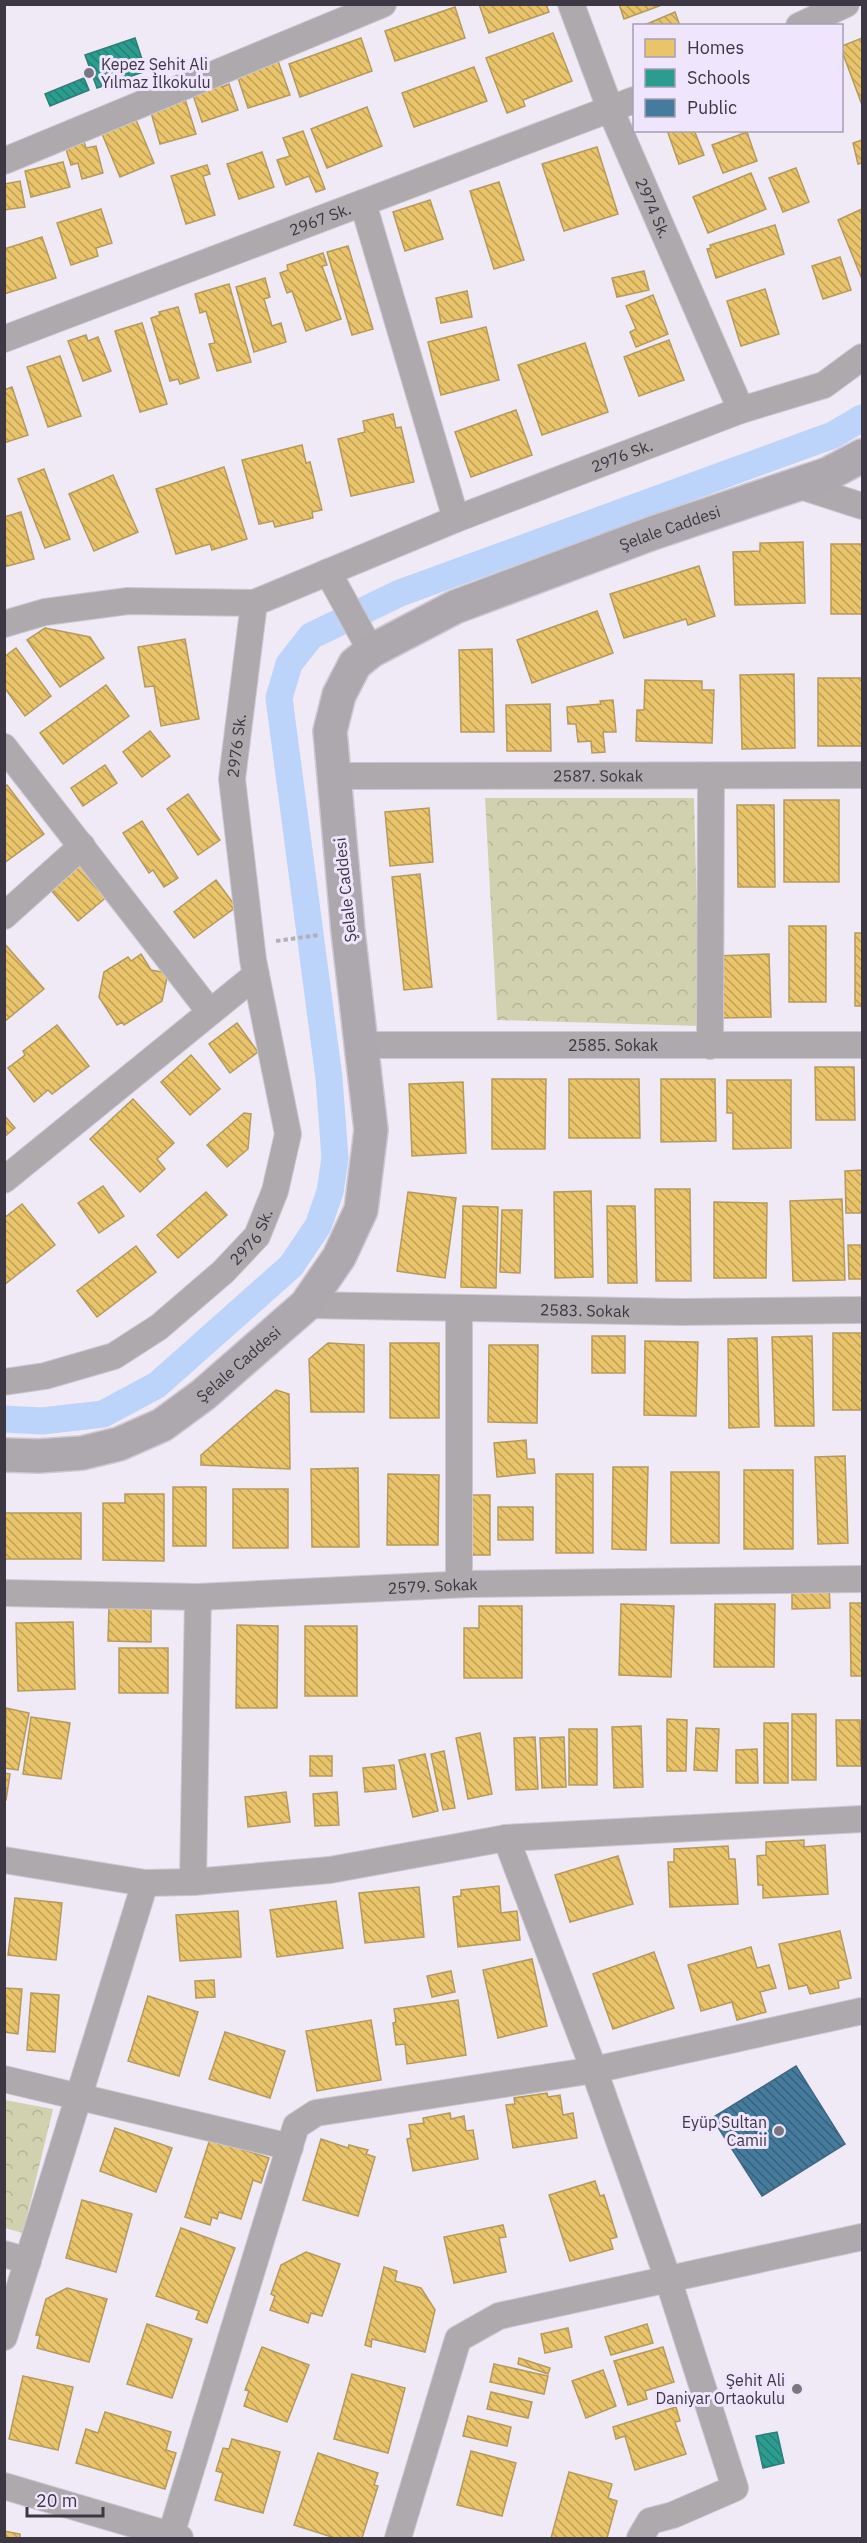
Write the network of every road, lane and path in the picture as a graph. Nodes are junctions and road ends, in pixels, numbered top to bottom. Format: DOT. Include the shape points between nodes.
graph roads {
  1 [pos="571,4"];
  2 [pos="846,4"];
  3 [pos="376,6"];
  4 [pos="803,24"];
  5 [pos="633,100"];
  6 [pos="611,111"];
  7 [pos="4,161"];
  8 [pos="363,203"];
  9 [pos="4,339"];
  10 [pos="862,357"];
  11 [pos="741,410"];
  12 [pos="862,456"];
  13 [pos="797,485"];
  14 [pos="862,506"];
  15 [pos="456,519"];
  16 [pos="333,580"];
  17 [pos="254,603"];
  18 [pos="4,624"];
  19 [pos="364,638"];
  20 [pos="4,747"];
  21 [pos="862,775"];
  22 [pos="334,776"];
  23 [pos="711,776"];
  24 [pos="82,846"];
  25 [pos="4,916"];
  26 [pos="326,934"];
  27 [pos="292,939"];
  28 [pos="256,975"];
  29 [pos="210,1012"];
  30 [pos="363,1045"];
  31 [pos="862,1045"];
  32 [pos="710,1046"];
  33 [pos="4,1180"];
  34 [pos="306,1305"];
  35 [pos="459,1308"];
  36 [pos="862,1310"];
  37 [pos="4,1382"];
  38 [pos="4,1455"];
  39 [pos="862,1579"];
  40 [pos="459,1584"];
  41 [pos="4,1593"];
  42 [pos="198,1597"];
  43 [pos="862,1819"];
  44 [pos="506,1838"];
  45 [pos="4,1860"];
  46 [pos="193,1882"];
  47 [pos="144,1883"];
  48 [pos="862,2012"];
  49 [pos="594,2070"];
  50 [pos="4,2079"];
  51 [pos="80,2095"];
  52 [pos="290,2147"];
  53 [pos="862,2237"];
  54 [pos="16,2258"];
  55 [pos="668,2279"];
  56 [pos="4,2337"];
  57 [pos="4,2486"];
  58 [pos="174,2538"];
  59 [pos="398,2538"];
  60 [pos="640,2538"];
  1 -- 6 [label="street, 2974 Sk."];
  2 -- 4 [label="street"];
  3 -- 7 [label="street"];
  5 -- 6 [label="street, 2967 Sk."];
  6 -- 8 [label="street, 2967 Sk."];
  6 -- 11 [label="street, 2974 Sk."];
  8 -- 9 [label="street, 2967 Sk."];
  8 -- 15 [label="street"];
  10 -- 11 [label="street, 2976 Sk." via="824,385"];
  11 -- 15 [label="street, 2976 Sk."];
  12 -- 13 [label="street, Şelale Caddesi"];
  13 -- 14 [label="street"];
  13 -- 19 [label="street, Şelale Caddesi"];
  15 -- 16 [label="street, 2976 Sk."];
  16 -- 17 [label="street, 2976 Sk."];
  16 -- 19 [label="street"];
  17 -- 18 [label="street" via="128,601 45,612"];
  17 -- 28 [label="street, 2976 Sk." via="232,779"];
  19 -- 22 [label="street, Şelale Caddesi" via="356,664 339,695 330,731"];
  20 -- 24 [label="street"];
  21 -- 23 [label="street, 2587. Sokak"];
  22 -- 23 [label="street, 2587. Sokak"];
  22 -- 30 [label="street, Şelale Caddesi"];
  23 -- 32 [label="street"];
  24 -- 25 [label="street"];
  24 -- 29 [label="street"];
  26 -- 27 [label="path"];
  28 -- 29 [label="street"];
  28 -- 37 [label="street, 2976 Sk." via="288,1134 275,1191 257,1236 223,1272 159,1327 114,1356 45,1376"];
  29 -- 33 [label="street"];
  30 -- 32 [label="street, 2585. Sokak"];
  30 -- 34 [label="street, Şelale Caddesi" via="371,1130 361,1210 339,1257"];
  31 -- 32 [label="street, 2585. Sokak"];
  34 -- 35 [label="street, 2583. Sokak"];
  34 -- 38 [label="street, Şelale Caddesi" via="203,1395 162,1425 119,1444 82,1453"];
  35 -- 36 [label="street, 2583. Sokak"];
  35 -- 40 [label="street"];
  39 -- 40 [label="street, 2579. Sokak"];
  40 -- 42 [label="street, 2579. Sokak"];
  41 -- 42 [label="street, 2579. Sokak"];
  42 -- 46 [label="street"];
  43 -- 44 [label="street"];
  44 -- 46 [label="street" via="330,1870"];
  44 -- 49 [label="street"];
  45 -- 47 [label="street"];
  46 -- 47 [label="street"];
  47 -- 51 [label="street"];
  48 -- 49 [label="street"];
  49 -- 52 [label="street" via="316,2113 296,2126"];
  49 -- 55 [label="street"];
  50 -- 51 [label="street"];
  51 -- 52 [label="street"];
  51 -- 54 [label="street"];
  52 -- 58 [label="street"];
  53 -- 55 [label="street"];
  54 -- 56 [label="street"];
  55 -- 59 [label="street" via="499,2316 458,2339"];
  55 -- 60 [label="street" via="735,2488 650,2521"];
  57 -- 58 [label="street"];
}
